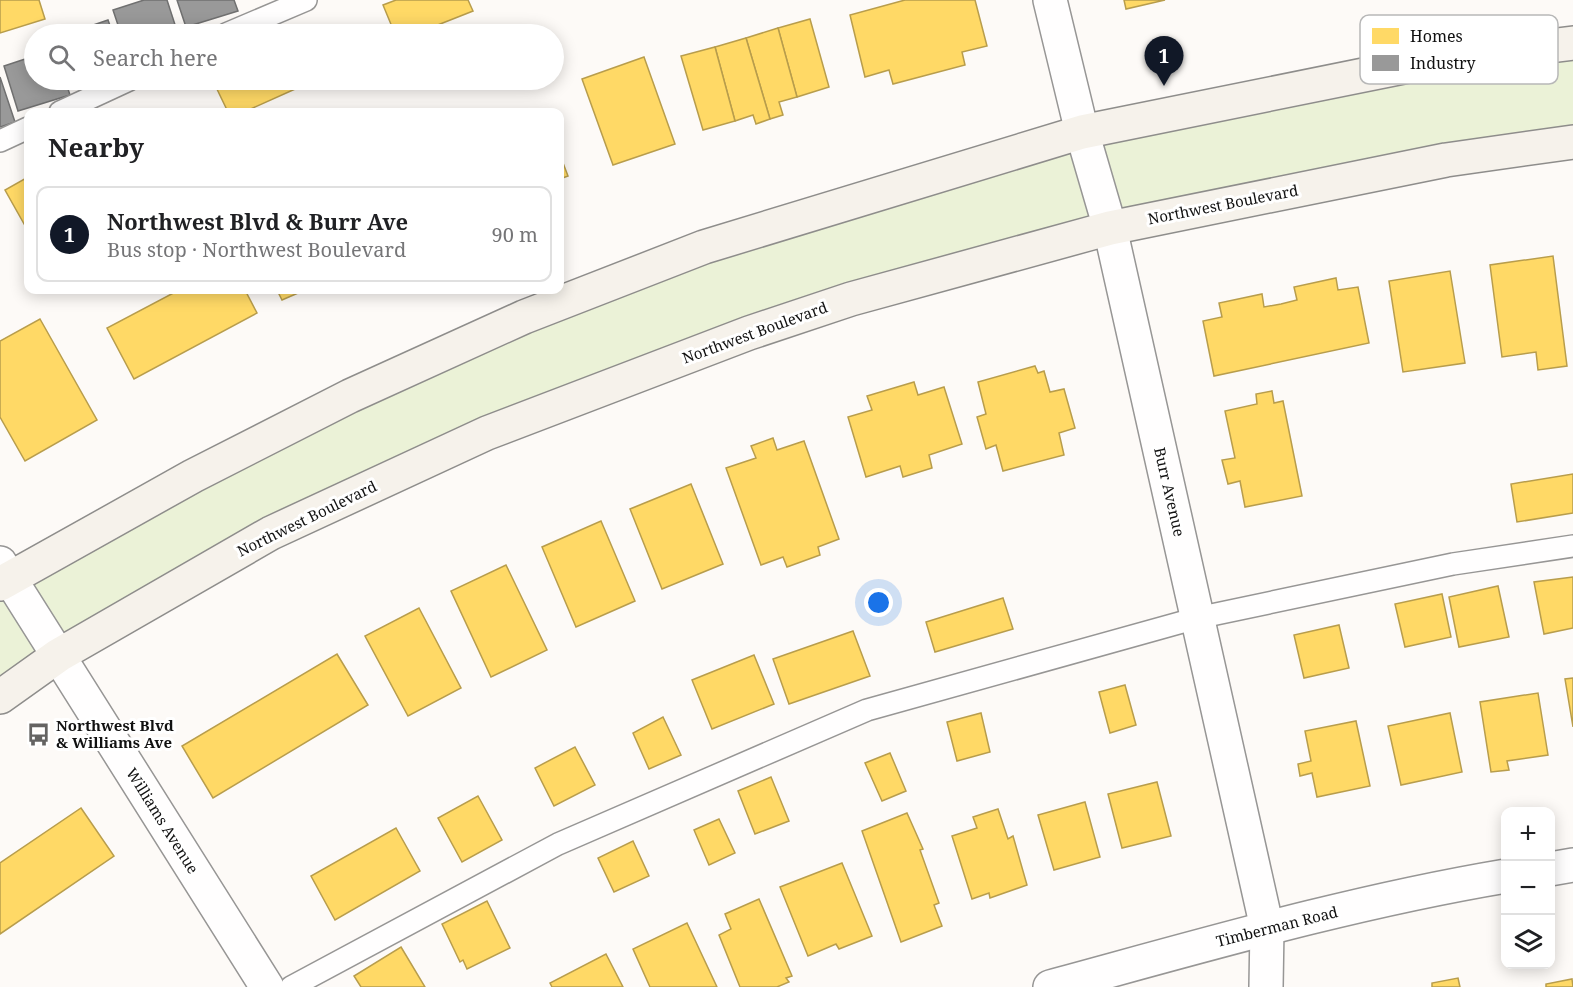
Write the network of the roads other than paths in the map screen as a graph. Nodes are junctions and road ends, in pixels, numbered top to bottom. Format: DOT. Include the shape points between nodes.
graph roads {
  1 [pos="306,0"];
  2 [pos="1050,0"];
  3 [pos="250,24"];
  4 [pos="1573,43"];
  5 [pos="1558,45"];
  6 [pos="1360,76"];
  7 [pos="107,90"];
  8 [pos="69,108"];
  9 [pos="24,130"];
  10 [pos="1082,132"];
  11 [pos="0,141"];
  12 [pos="1573,142"];
  13 [pos="1110,228"];
  14 [pos="1573,546"];
  15 [pos="3,575"];
  16 [pos="1197,618"];
  17 [pos="59,655"];
  18 [pos="0,697"];
  19 [pos="1573,865"];
  20 [pos="1555,868"];
  21 [pos="1501,877"];
  22 [pos="1267,928"];
  23 [pos="267,987"];
  24 [pos="291,987"];
  25 [pos="1050,987"];
  26 [pos="1266,987"];
  1 -- 3 [label="lane"];
  2 -- 10 [label="street, Burr Avenue"];
  4 -- 5 [label="main road"];
  6 -- 10 [label="main road"];
  7 -- 8 [label="lane"];
  9 -- 11 [label="lane"];
  10 -- 13 [label="street, Burr Avenue"];
  10 -- 15 [label="main road" via="705,247 524,316 308,417"];
  12 -- 13 [label="main road, Northwest Boulevard" via="1446,160"];
  13 -- 16 [label="street, Burr Avenue"];
  13 -- 17 [label="main road, Northwest Boulevard" via="851,299 749,333 487,433 271,533"];
  14 -- 16 [label="lane" via="1453,564"];
  15 -- 17 [label="street, Williams Avenue"];
  16 -- 22 [label="street, Burr Avenue"];
  16 -- 24 [label="lane" via="867,710 558,844"];
  17 -- 18 [label="main road, Northwest Boulevard"];
  17 -- 23 [label="street, Williams Avenue"];
  19 -- 20 [label="street"];
  21 -- 22 [label="street, Timberman Road" via="1440,887"];
  22 -- 25 [label="street, Timberman Road"];
  22 -- 26 [label="street, Burr Avenue"];
}
